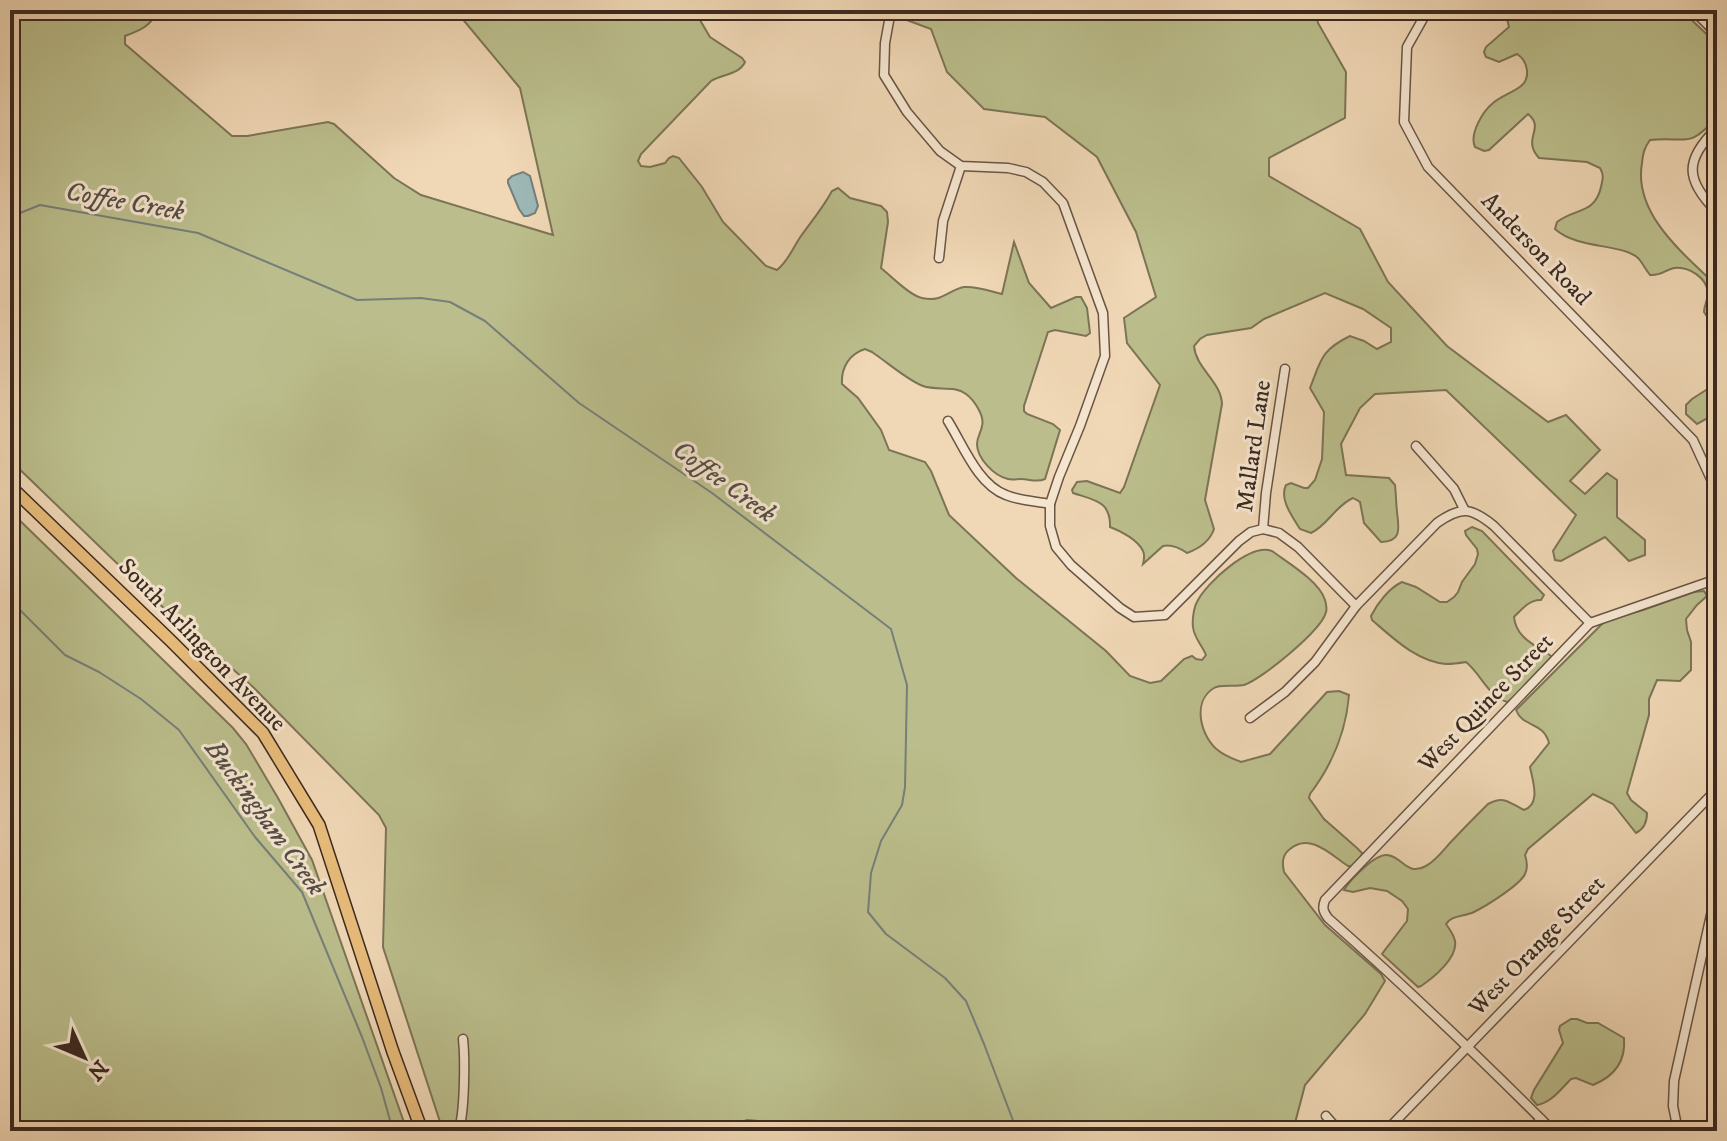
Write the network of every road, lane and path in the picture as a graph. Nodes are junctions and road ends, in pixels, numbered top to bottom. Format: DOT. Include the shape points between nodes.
graph roads {
  1 [pos="891,10"];
  2 [pos="1430,10"];
  3 [pos="1693,10"];
  4 [pos="1717,34"];
  5 [pos="1717,128"];
  6 [pos="961,166"];
  7 [pos="1717,212"];
  8 [pos="939,258"];
  9 [pos="1285,369"];
  10 [pos="948,421"];
  11 [pos="1416,446"];
  12 [pos="10,486"];
  13 [pos="1717,492"];
  14 [pos="1050,504"];
  15 [pos="1464,509"];
  16 [pos="1263,529"];
  17 [pos="1717,579"];
  18 [pos="1356,606"];
  19 [pos="1590,623"];
  20 [pos="1250,718"];
  21 [pos="1717,789"];
  22 [pos="1717,888"];
  23 [pos="463,1039"];
  24 [pos="1468,1047"];
  25 [pos="1326,1116"];
  26 [pos="1541,1119"];
  27 [pos="422,1131"];
  28 [pos="458,1131"];
  29 [pos="1339,1131"];
  30 [pos="1386,1131"];
  31 [pos="1530,1131"];
  32 [pos="1553,1131"];
  33 [pos="1678,1131"];
  1 -- 6 [label="street" via="884,75 907,112 940,151"];
  2 -- 13 [label="street, Anderson Road" via="1407,47 1404,122 1428,167 1693,440"];
  3 -- 4 [label="street"];
  5 -- 7 [label="street" via="1694,157 1693,175 1699,195"];
  6 -- 8 [label="street" via="943,221"];
  6 -- 14 [label="street" via="1008,168 1043,182 1063,203 1103,313 1105,356"];
  9 -- 16 [label="street, Mallard Lane"];
  10 -- 14 [label="street" via="984,481 997,492"];
  11 -- 15 [label="street" via="1454,489"];
  12 -- 27 [label="main road, South Arlington Avenue" via="263,733 319,825"];
  14 -- 16 [label="street" via="1056,547 1134,617 1165,615 1239,541"];
  15 -- 18 [label="street" via="1437,523"];
  15 -- 19 [label="street" via="1494,526"];
  16 -- 18 [label="street" via="1298,547"];
  17 -- 19 [label="street, West Quince Street"];
  18 -- 20 [label="street" via="1315,662"];
  19 -- 24 [label="street, West Quince Street" via="1323,905 1328,918"];
  21 -- 24 [label="street, West Orange Street"];
  22 -- 33 [label="street" via="1674,1081"];
  23 -- 28 [label="street"];
  24 -- 26 [label="street"];
  24 -- 30 [label="street, West Orange Street"];
  25 -- 29 [label="street"];
  26 -- 31 [label="street"];
  26 -- 32 [label="street"];
}
